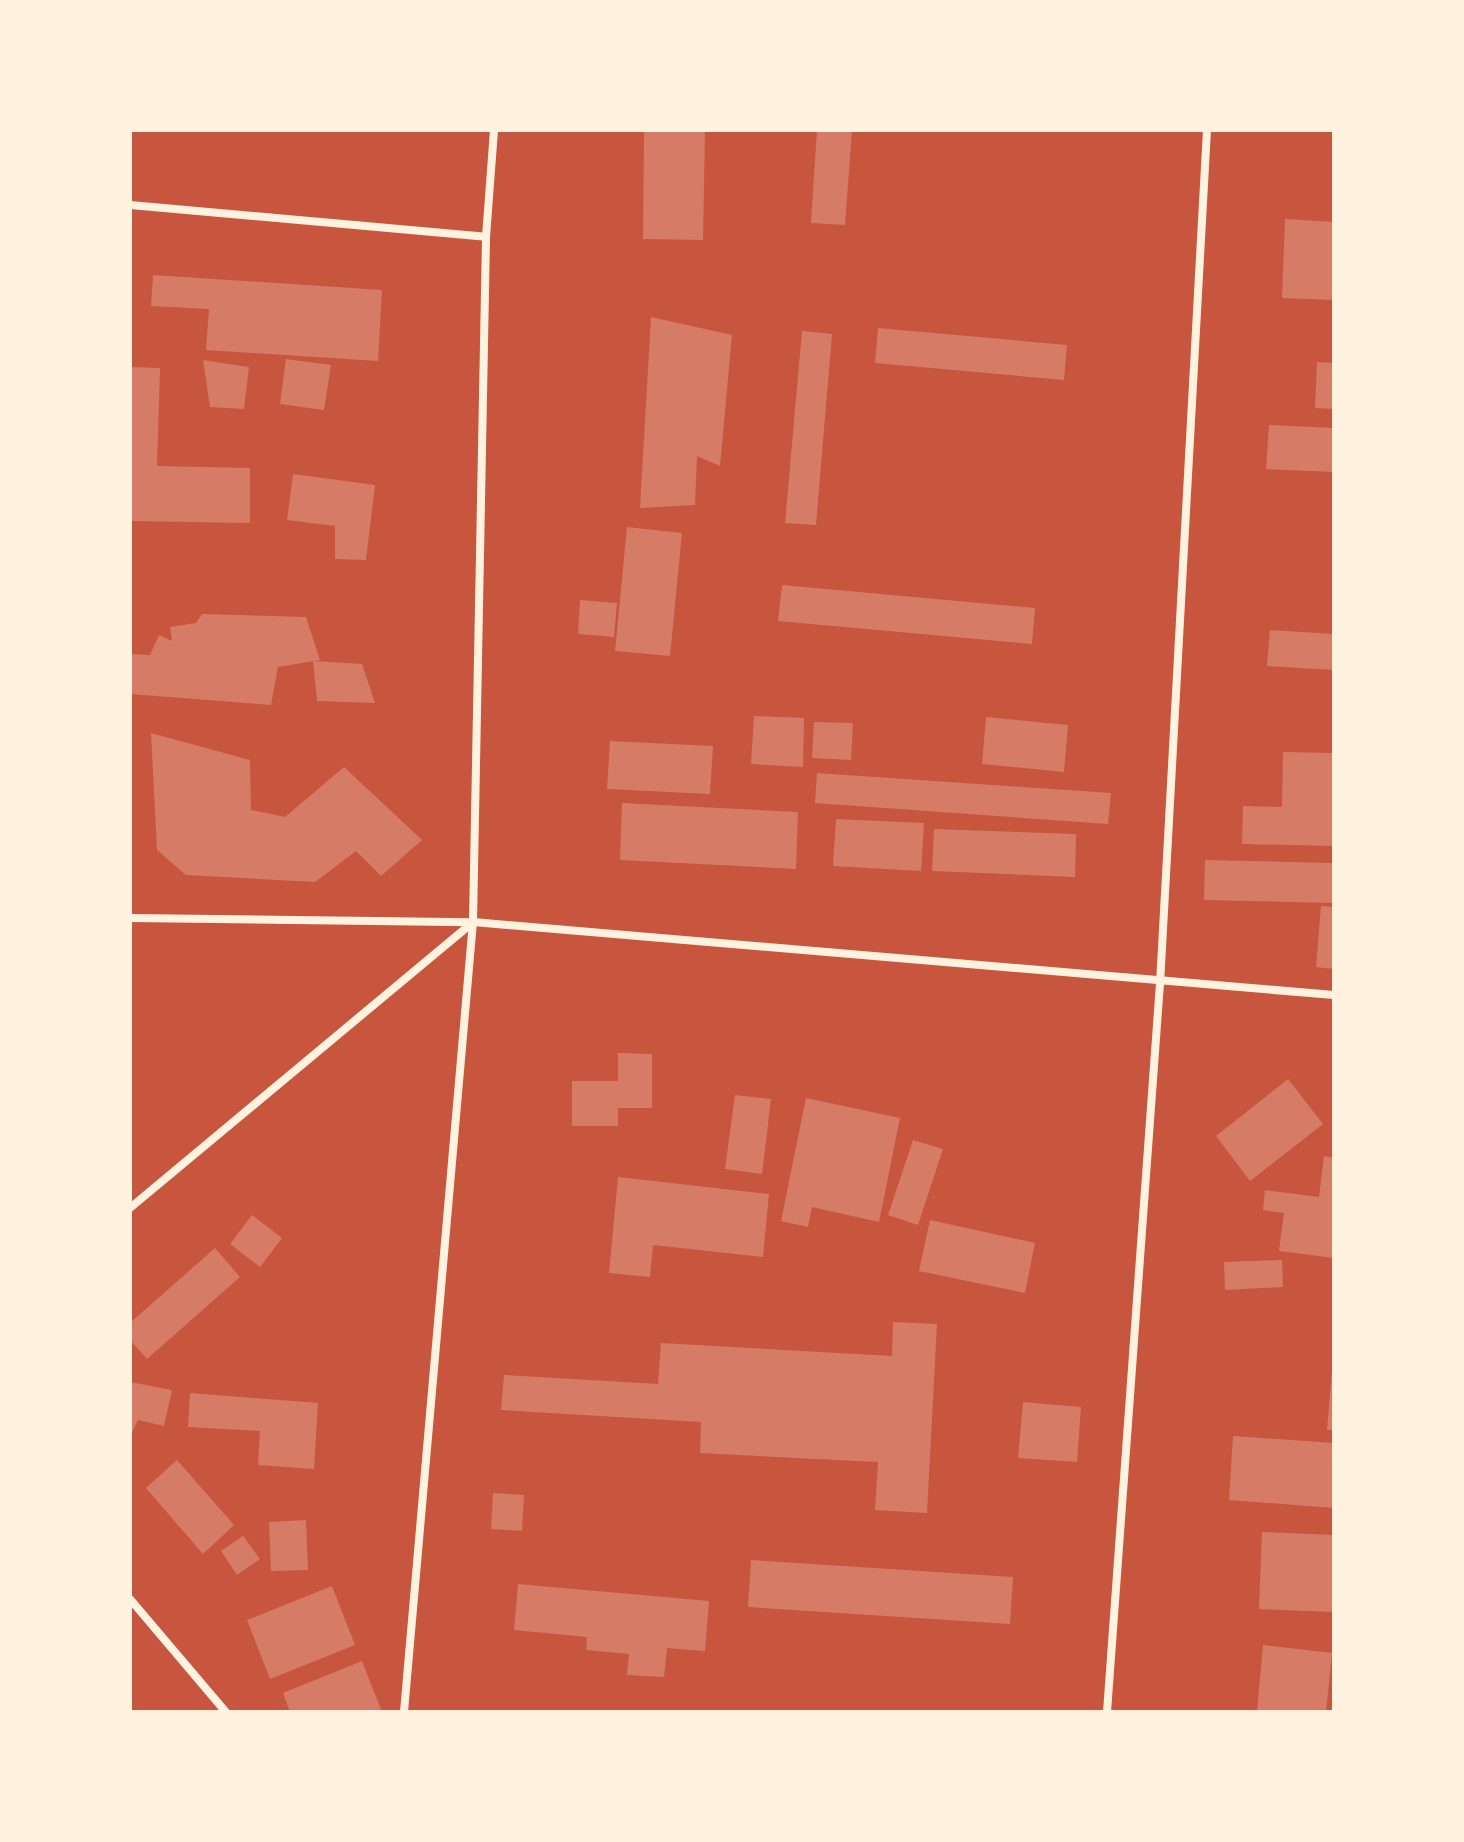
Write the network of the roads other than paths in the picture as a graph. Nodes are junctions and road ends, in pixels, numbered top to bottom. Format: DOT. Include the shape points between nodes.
graph roads {
  1 [pos="494,130"];
  2 [pos="1207,130"];
  3 [pos="130,205"];
  4 [pos="486,237"];
  5 [pos="130,918"];
  6 [pos="473,922"];
  7 [pos="1160,984"];
  8 [pos="1334,995"];
  9 [pos="130,1208"];
  10 [pos="130,1599"];
  11 [pos="226,1712"];
  12 [pos="404,1712"];
  13 [pos="1107,1712"];
  1 -- 4 [label="street"];
  2 -- 7 [label="street"];
  3 -- 4 [label="street"];
  4 -- 6 [label="street"];
  5 -- 6 [label="street"];
  6 -- 7 [label="street"];
  6 -- 9 [label="street"];
  6 -- 12 [label="street"];
  7 -- 8 [label="street"];
  7 -- 13 [label="street"];
  10 -- 11 [label="street"];
}
